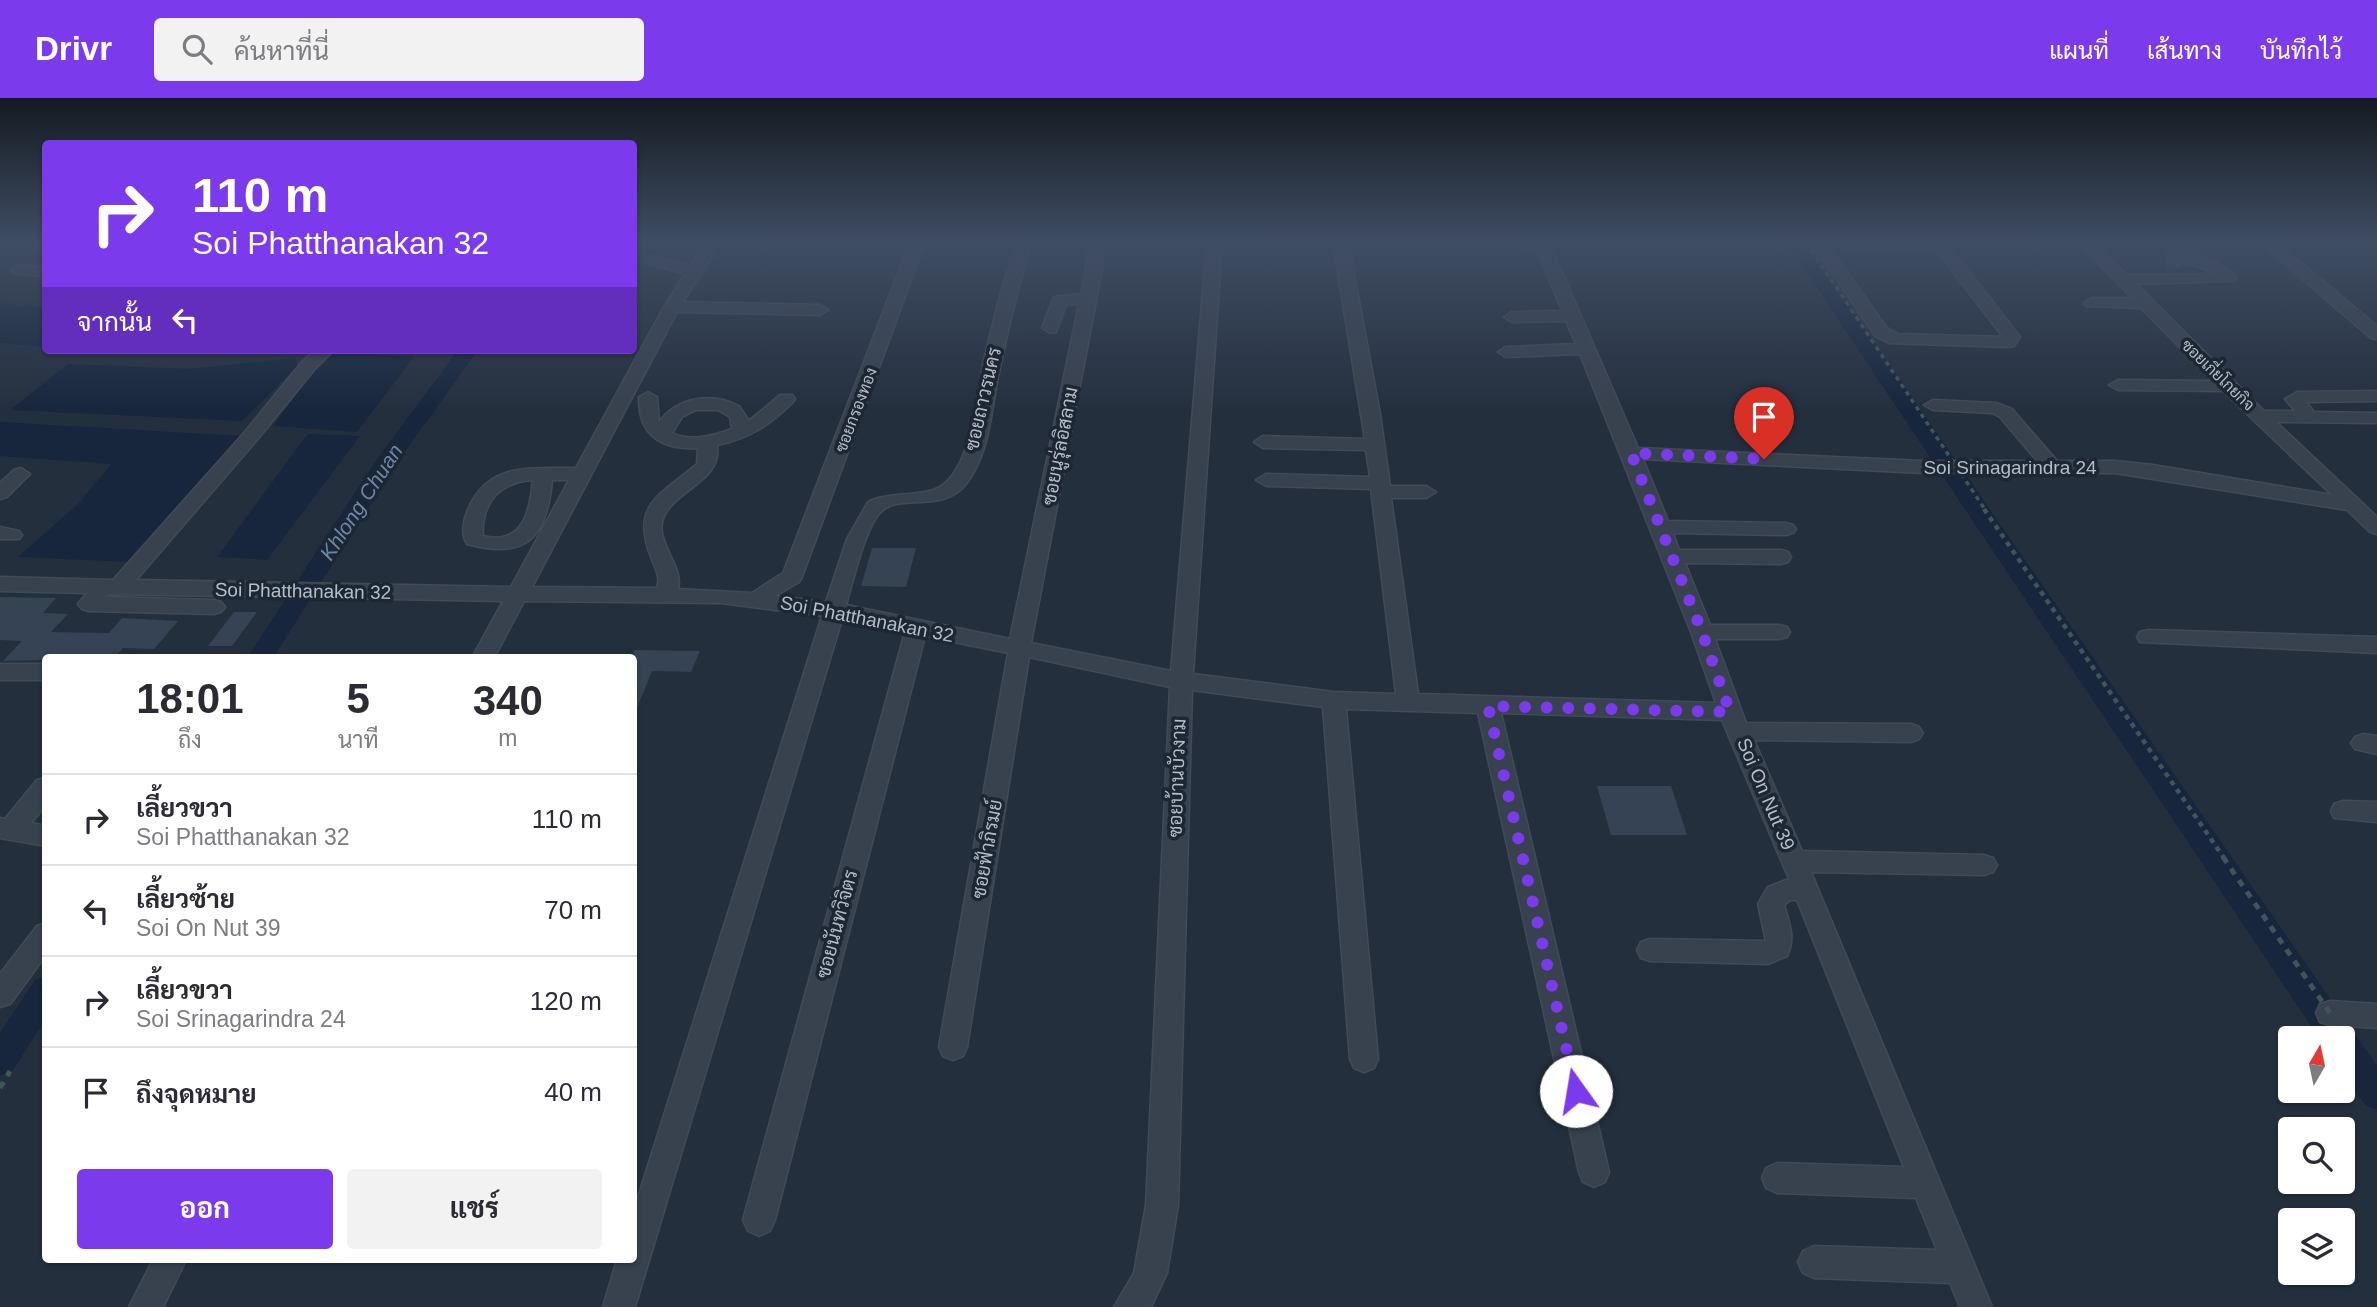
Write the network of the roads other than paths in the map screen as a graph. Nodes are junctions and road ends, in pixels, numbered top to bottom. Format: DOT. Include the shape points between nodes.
graph roads {
  1 [pos="677,298"];
  2 [pos="896,298"];
  3 [pos="1007,298"];
  4 [pos="1210,298"];
  5 [pos="1350,298"];
  6 [pos="1566,298"];
  7 [pos="1858,298"];
  8 [pos="1982,298"];
  9 [pos="2141,298"];
  10 [pos="2334,298"];
  11 [pos="1088,299"];
  12 [pos="2092,303"];
  13 [pos="2145,303"];
  14 [pos="672,307"];
  15 [pos="820,310"];
  16 [pos="1573,316"];
  17 [pos="1512,317"];
  18 [pos="1050,328"];
  19 [pos="2377,334"];
  20 [pos="1587,349"];
  21 [pos="1506,352"];
  22 [pos="322,354"];
  23 [pos="2118,385"];
  24 [pos="2228,386"];
  25 [pos="2377,396"];
  26 [pos="648,397"];
  27 [pos="786,399"];
  28 [pos="1933,405"];
  29 [pos="2260,416"];
  30 [pos="2308,416"];
  31 [pos="2377,418"];
  32 [pos="741,431"];
  33 [pos="662,434"];
  34 [pos="1263,442"];
  35 [pos="707,443"];
  36 [pos="1375,445"];
  37 [pos="1631,453"];
  38 [pos="2051,466"];
  39 [pos="21,474"];
  40 [pos="581,474"];
  41 [pos="543,476"];
  42 [pos="1266,480"];
  43 [pos="1380,487"];
  44 [pos="1426,492"];
  45 [pos="0,493"];
  46 [pos="2353,505"];
  47 [pos="1660,527"];
  48 [pos="2377,528"];
  49 [pos="1786,529"];
  50 [pos="1672,556"];
  51 [pos="1781,557"];
  52 [pos="792,577"];
  53 [pos="0,584"];
  54 [pos="113,585"];
  55 [pos="517,593"];
  56 [pos="665,596"];
  57 [pos="758,599"];
  58 [pos="794,605"];
  59 [pos="214,607"];
  60 [pos="834,610"];
  61 [pos="917,628"];
  62 [pos="1702,632"];
  63 [pos="1779,632"];
  64 [pos="2148,637"];
  65 [pos="2377,645"];
  66 [pos="1020,650"];
  67 [pos="485,654"];
  68 [pos="0,672"];
  69 [pos="42,672"];
  70 [pos="1181,681"];
  71 [pos="1334,700"];
  72 [pos="1408,702"];
  73 [pos="1488,706"];
  74 [pos="1734,721"];
  75 [pos="1911,733"];
  76 [pos="42,791"];
  77 [pos="2343,811"];
  78 [pos="2377,812"];
  79 [pos="6,829"];
  80 [pos="42,835"];
  81 [pos="1794,861"];
  82 [pos="1984,865"];
  83 [pos="1806,889"];
  84 [pos="42,939"];
  85 [pos="1650,950"];
  86 [pos="0,995"];
  87 [pos="2330,1013"];
  88 [pos="2377,1016"];
  89 [pos="953,1047"];
  90 [pos="1364,1059"];
  91 [pos="1594,1172"];
  92 [pos="1777,1178"];
  93 [pos="1925,1183"];
  94 [pos="759,1220"];
  95 [pos="637,1246"];
  96 [pos="1814,1262"];
  97 [pos="168,1263"];
  98 [pos="632,1263"];
  99 [pos="1960,1267"];
  100 [pos="145,1307"];
  101 [pos="619,1307"];
  102 [pos="1130,1307"];
  103 [pos="1976,1307"];
  1 -- 14 [label="street"];
  2 -- 52 [label="street, ซอยกรองทอง"];
  3 -- 60 [label="street, ซอยถาวรนคร" via="973,450 961,479 938,495 877,505 863,526"];
  4 -- 70 [label="street, ซอยบ้านบัวงาม"];
  5 -- 36 [label="street"];
  6 -- 16 [label="street, Soi On Nut 39"];
  7 -- 8 [label="street" via="1881,332 1895,339 2008,342 2012,337"];
  9 -- 13 [label="street, ซอยเกี่ยโกยกิจ"];
  10 -- 19 [label="street"];
  11 -- 18 [label="street" via="1060,300"];
  11 -- 66 [label="street, ซอยนูรุ่ลอิสลาม"];
  12 -- 13 [label="street"];
  13 -- 24 [label="street, ซอยเกี่ยโกยกิจ"];
  14 -- 15 [label="street"];
  14 -- 40 [label="street"];
  16 -- 17 [label="street"];
  16 -- 20 [label="street, Soi On Nut 39"];
  20 -- 21 [label="street"];
  20 -- 37 [label="street, Soi On Nut 39"];
  22 -- 54 [label="street"];
  23 -- 24 [label="street"];
  24 -- 29 [label="street, ซอยเกี่ยโกยกิจ"];
  25 -- 30 [label="street" via="2294,399"];
  26 -- 33 [label="street" via="648,417"];
  27 -- 32 [label="street" via="761,422"];
  28 -- 38 [label="street" via="1996,408 2006,413"];
  29 -- 30 [label="street"];
  29 -- 46 [label="street, ซอยเกี่ยโกยกิจ"];
  30 -- 31 [label="street"];
  32 -- 33 [label="street" via="736,411 697,404 674,415"];
  32 -- 35 [label="street"];
  33 -- 35 [label="street" via="683,442"];
  34 -- 36 [label="street"];
  35 -- 56 [label="street" via="705,466 657,508 652,522 670,580"];
  36 -- 43 [label="street"];
  37 -- 38 [label="street, Soi Srinagarindra 24" via="1955,468"];
  37 -- 47 [label="street, Soi On Nut 39"];
  38 -- 46 [label="street, Soi Srinagarindra 24" via="2153,471"];
  39 -- 45 [label="street"];
  40 -- 41 [label="street"];
  40 -- 55 [label="street"];
  42 -- 43 [label="street"];
  43 -- 44 [label="street"];
  43 -- 72 [label="street"];
  46 -- 48 [label="street"];
  47 -- 49 [label="street"];
  47 -- 50 [label="street, Soi On Nut 39"];
  50 -- 51 [label="street"];
  50 -- 62 [label="street, Soi On Nut 39"];
  52 -- 57 [label="street"];
  52 -- 58 [label="street, ซอยกรองทอง" via="797,594"];
  53 -- 54 [label="street, Soi Phatthanakan 32"];
  54 -- 55 [label="street, Soi Phatthanakan 32"];
  54 -- 59 [label="street" via="89,604"];
  55 -- 56 [label="street, Soi Phatthanakan 32"];
  55 -- 67 [label="street"];
  56 -- 57 [label="street, Soi Phatthanakan 32"];
  57 -- 58 [label="street, Soi Phatthanakan 32"];
  58 -- 60 [label="street, Soi Phatthanakan 32"];
  60 -- 61 [label="street, Soi Phatthanakan 32"];
  60 -- 95 [label="street"];
  61 -- 66 [label="street, Soi Phatthanakan 32"];
  61 -- 94 [label="street, ซอยนันทวิจิตร"];
  62 -- 63 [label="street"];
  62 -- 74 [label="street, Soi On Nut 39"];
  64 -- 65 [label="street"];
  66 -- 70 [label="street, Soi Phatthanakan 32"];
  66 -- 89 [label="street, ซอยฟ้าภิรมย์"];
  68 -- 69 [label="street"];
  70 -- 71 [label="street, Soi Phatthanakan 32"];
  70 -- 102 [label="street, ซอยบ้านบัวงาม" via="1162,1205 1152,1269 1140,1297"];
  71 -- 72 [label="street, Soi Phatthanakan 32"];
  71 -- 90 [label="street"];
  72 -- 73 [label="street, Soi Phatthanakan 32"];
  73 -- 74 [label="street, Soi Phatthanakan 32"];
  73 -- 91 [label="street"];
  74 -- 75 [label="street, Soi Phatthanakan 32"];
  74 -- 81 [label="street, Soi On Nut 39"];
  76 -- 79 [label="street"];
  77 -- 78 [label="street"];
  79 -- 80 [label="street"];
  81 -- 82 [label="street"];
  81 -- 83 [label="street, Soi On Nut 39"];
  83 -- 85 [label="street" via="1775,895 1771,904 1780,939 1778,948 1768,953"];
  83 -- 93 [label="street, Soi On Nut 39"];
  84 -- 86 [label="street"];
  87 -- 88 [label="street"];
  92 -- 93 [label="street"];
  93 -- 99 [label="street, Soi On Nut 39"];
  96 -- 99 [label="street"];
  97 -- 100 [label="street"];
  98 -- 101 [label="street"];
  99 -- 103 [label="street, Soi On Nut 39"];
}
